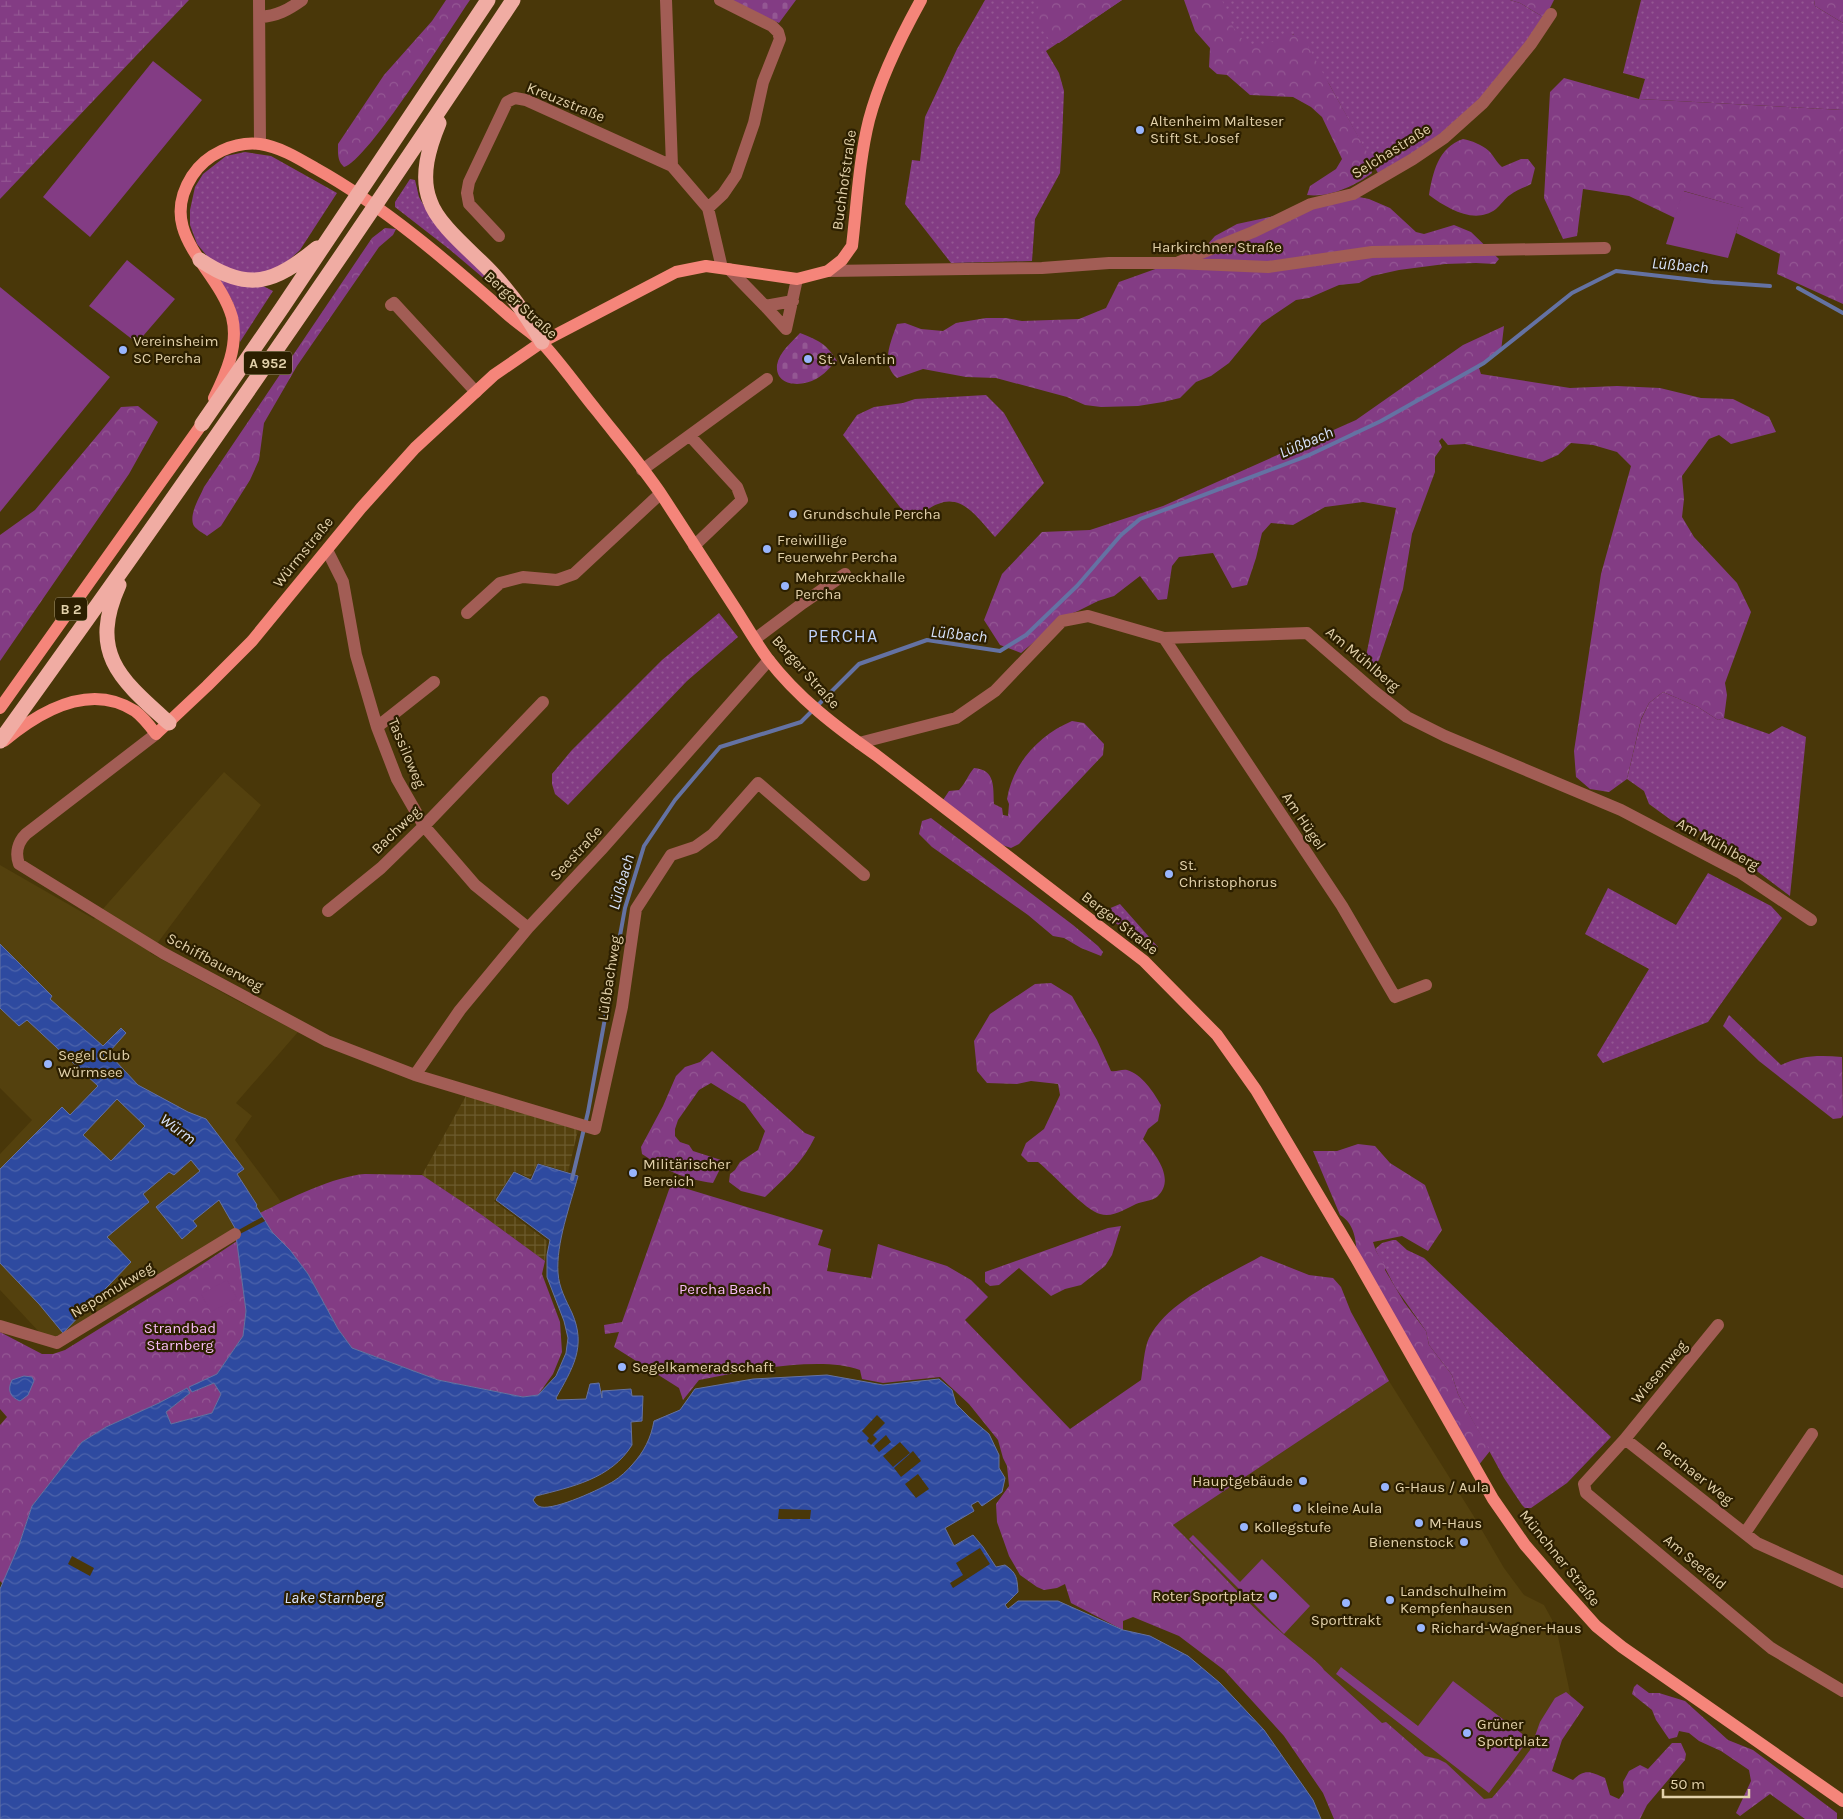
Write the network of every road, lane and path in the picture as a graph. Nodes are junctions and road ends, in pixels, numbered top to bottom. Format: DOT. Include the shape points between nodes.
graph roads {
  1 [pos="259,0"];
  2 [pos="302,0"];
  3 [pos="488,0"];
  4 [pos="513,0"];
  5 [pos="666,0"];
  6 [pos="720,0"];
  7 [pos="922,0"];
  8 [pos="1551,14"];
  9 [pos="260,17"];
  10 [pos="463,75"];
  11 [pos="260,144"];
  12 [pos="672,166"];
  13 [pos="708,208"];
  14 [pos="334,232"];
  15 [pos="499,236"];
  16 [pos="1605,248"];
  17 [pos="200,260"];
  18 [pos="1174,264"];
  19 [pos="726,268"];
  20 [pos="828,271"];
  21 [pos="797,279"];
  22 [pos="793,301"];
  23 [pos="391,305"];
  24 [pos="765,306"];
  25 [pos="542,342"];
  26 [pos="767,379"];
  27 [pos="476,392"];
  28 [pos="202,424"];
  29 [pos="690,436"];
  30 [pos="642,470"];
  31 [pos="660,494"];
  32 [pos="694,546"];
  33 [pos="327,550"];
  34 [pos="136,552"];
  35 [pos="845,574"];
  36 [pos="467,613"];
  37 [pos="1164,638"];
  38 [pos="755,640"];
  39 [pos="769,660"];
  40 [pos="434,682"];
  41 [pos="543,702"];
  42 [pos="0,708"];
  43 [pos="169,723"];
  44 [pos="377,727"];
  45 [pos="156,734"];
  46 [pos="0,743"];
  47 [pos="858,743"];
  48 [pos="424,826"];
  49 [pos="864,875"];
  50 [pos="328,911"];
  51 [pos="1811,920"];
  52 [pos="528,928"];
  53 [pos="1426,985"];
  54 [pos="415,1075"];
  55 [pos="595,1129"];
  56 [pos="235,1234"];
  57 [pos="1349,1247"];
  58 [pos="1718,1325"];
  59 [pos="0,1326"];
  60 [pos="1812,1434"];
  61 [pos="1625,1439"];
  62 [pos="1745,1533"];
  63 [pos="1843,1582"];
  64 [pos="1843,1691"];
  65 [pos="1843,1801"];
  1 -- 9 [label="street"];
  2 -- 9 [label="street" via="274,16"];
  3 -- 14 [label="highway, A 952"];
  4 -- 10 [label="highway, A 952"];
  5 -- 12 [label="street"];
  6 -- 13 [label="street" via="772,26 780,39 736,175 724,194"];
  7 -- 20 [label="main road, Buchhofstraße" via="882,80 869,120 852,246"];
  8 -- 18 [label="street, Selchastraße" via="1526,52 1483,102 1444,138 1413,159 1353,194 1312,204"];
  9 -- 11 [label="street"];
  10 -- 25 [label="highway" via="432,141 426,185 430,202 454,234 507,290"];
  10 -- 34 [label="highway, A 952"];
  11 -- 17 [label="main road" via="239,145 214,154 192,176 182,204 182,228"];
  11 -- 25 [label="main road, Berger Straße" via="280,150 332,178 393,220"];
  12 -- 13 [label="street, Kreuzstraße"];
  12 -- 15 [label="street, Kreuzstraße" via="526,100 515,98 507,102 467,192 469,204"];
  13 -- 19 [label="street, Kreuzstraße"];
  14 -- 17 [label="highway" via="296,264 266,280 237,279"];
  14 -- 28 [label="highway, A 952"];
  16 -- 18 [label="street, Harkirchner Straße" via="1372,252 1268,267"];
  17 -- 28 [label="main road" via="226,303 234,336 227,367"];
  18 -- 20 [label="street, Harkirchner Straße"];
  19 -- 21 [label="main road, Buchhofstraße"];
  19 -- 24 [label="street"];
  19 -- 25 [label="main road, Buchhofstraße" via="706,266 676,272"];
  20 -- 21 [label="main road, Buchhofstraße"];
  21 -- 22 [label="street"];
  22 -- 24 [label="street"];
  22 -- 24 [label="street" via="786,329"];
  23 -- 27 [label="street" via="394,302"];
  25 -- 27 [label="main road, Würmstraße" via="494,375"];
  25 -- 30 [label="main road, Berger Straße"];
  26 -- 29 [label="street"];
  27 -- 33 [label="main road, Würmstraße" via="415,448"];
  28 -- 42 [label="main road, B 2"];
  29 -- 30 [label="street"];
  29 -- 32 [label="street" via="737,487 742,500"];
  30 -- 31 [label="main road, Berger Straße"];
  31 -- 32 [label="main road, Berger Straße"];
  31 -- 36 [label="street" via="574,574 557,580 523,577 500,583"];
  32 -- 38 [label="main road, Berger Straße"];
  33 -- 43 [label="main road, Würmstraße" via="252,641"];
  33 -- 44 [label="street, Tassiloweg" via="343,582 356,655"];
  34 -- 43 [label="highway" via="114,597 106,639 112,661 122,679"];
  34 -- 46 [label="highway, A 952"];
  35 -- 38 [label="street"];
  37 -- 47 [label="street, Am Mühlberg" via="1088,616 1062,621 995,691 956,718"];
  37 -- 51 [label="street, Am Mühlberg" via="1307,633 1407,717 1621,810 1741,873"];
  37 -- 53 [label="street, Am Hügel" via="1342,906 1395,997"];
  38 -- 39 [label="main road, Berger Straße"];
  39 -- 47 [label="main road, Berger Straße" via="811,705"];
  39 -- 52 [label="street, Seestraße"];
  40 -- 44 [label="street"];
  41 -- 48 [label="street, Bachweg"];
  43 -- 45 [label="main road, Würmstraße"];
  44 -- 48 [label="street, Tassiloweg" via="397,779"];
  45 -- 46 [label="main road" via="136,712 116,701 82,699 63,704 28,722"];
  45 -- 54 [label="street, Schiffbauerweg" via="26,834 18,846 19,864 162,953 328,1041"];
  47 -- 57 [label="main road, Berger Straße" via="1139,957 1173,989 1217,1035 1256,1090"];
  48 -- 50 [label="street, Bachweg" via="381,868"];
  48 -- 52 [label="street, Tassiloweg" via="475,885"];
  49 -- 55 [label="street, Lüßbachweg" via="758,783 713,834 695,847 671,855 636,909 622,1007"];
  52 -- 54 [label="street, Seestraße" via="460,1010"];
  54 -- 55 [label="street, Schiffbauerweg"];
  56 -- 59 [label="street, Nepomukweg" via="57,1343"];
  57 -- 65 [label="main road, Münchner Straße" via="1493,1499 1525,1544 1596,1626"];
  58 -- 61 [label="street, Wiesenweg"];
  60 -- 62 [label="street"];
  61 -- 62 [label="street, Perchaer Weg"];
  61 -- 64 [label="street, Am Seefeld" via="1584,1484 1586,1493 1772,1648"];
  62 -- 63 [label="street, Perchaer Weg" via="1757,1543"];
}
